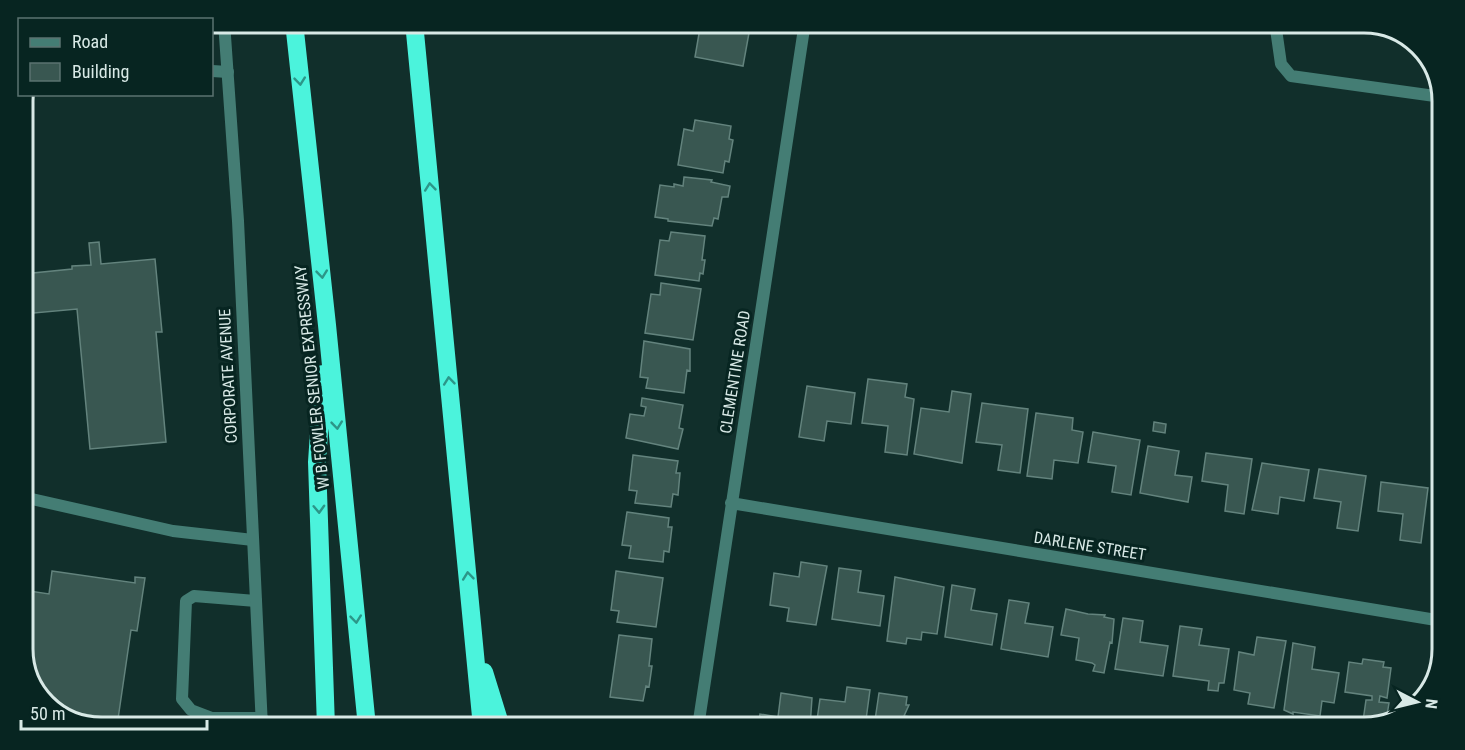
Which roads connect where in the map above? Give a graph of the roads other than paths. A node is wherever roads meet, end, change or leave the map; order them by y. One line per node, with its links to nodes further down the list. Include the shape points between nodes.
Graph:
1 (225, 33): 7 (street, CORPORATE AVENUE)
2 (295, 33): 9 (highway, W B FOWLER SENIOR EXPRESSWAY, one-way to 9)
3 (415, 33): 15 (highway, one-way to 3)
4 (803, 33): 11 (street, CLEMENTINE ROAD)
5 (1277, 33): 8 (street, via 1281,64 1291,76)
6 (213, 71): 7 (street)
7 (228, 72): 12 (street, CORPORATE AVENUE)
8 (1432, 96)
9 (327, 325): 18 (highway, one-way to 18, via 317,462); 19 (highway, W B FOWLER SENIOR EXPRESSWAY, one-way to 19)
10 (33, 499): 12 (street, via 173,531)
11 (731, 503): 14 (street, DARLENE STREET); 22 (street, CLEMENTINE ROAD)
12 (253, 540): 13 (street, CORPORATE AVENUE)
13 (256, 601): 16 (street, via 194,596 186,601 182,699 191,710); 17 (street, CORPORATE AVENUE)
14 (1432, 619)
15 (473, 634): 20 (highway); 21 (highway)
16 (209, 717)
17 (262, 717)
18 (326, 717)
19 (366, 717)
20 (481, 717)
21 (498, 717)
22 (700, 717)

